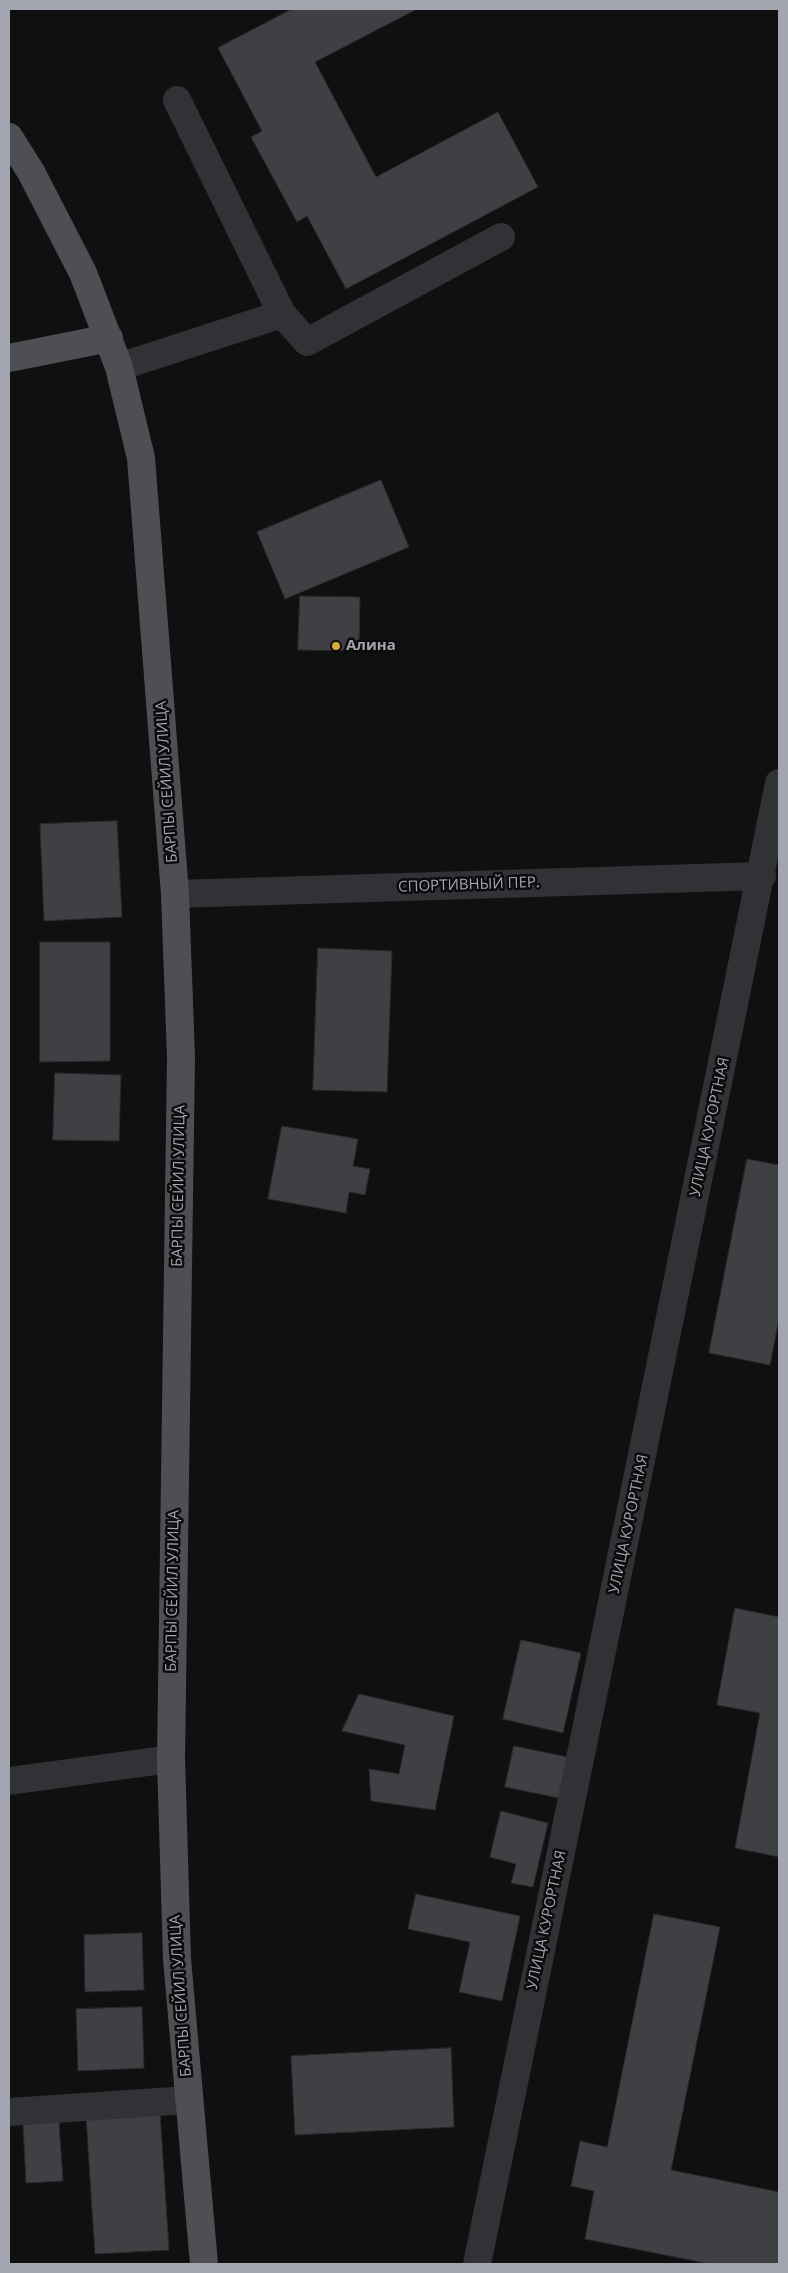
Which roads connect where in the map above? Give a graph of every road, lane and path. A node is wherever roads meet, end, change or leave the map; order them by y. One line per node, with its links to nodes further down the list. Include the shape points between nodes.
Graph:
1 (177, 100): 4 (street)
2 (9, 137): 5 (main road, БАРПЫ СЕЙИЛ УЛИЦА, via 83,272)
3 (501, 237): 4 (street, via 307,342)
4 (282, 314): 7 (street)
5 (109, 338): 6 (main road); 7 (main road, БАРПЫ СЕЙИЛ УЛИЦА)
6 (9, 358)
7 (119, 367): 10 (main road, БАРПЫ СЕЙИЛ УЛИЦА, via 142,458)
8 (779, 783): 9 (street, УЛИЦА КУРОРТНАЯ)
9 (762, 876): 10 (street, СПОРТИВНЫЙ ПЕР.); 16 (street, УЛИЦА КУРОРТНАЯ)
10 (175, 894): 11 (main road, БАРПЫ СЕЙИЛ УЛИЦА, via 181,1058)
11 (171, 1759): 12 (street); 13 (main road, БАРПЫ СЕЙИЛ УЛИЦА, via 178,1959)
12 (9, 1781)
13 (188, 2100): 14 (street); 15 (main road, БАРПЫ СЕЙИЛ УЛИЦА)
14 (9, 2112)
15 (204, 2264)
16 (477, 2264)

